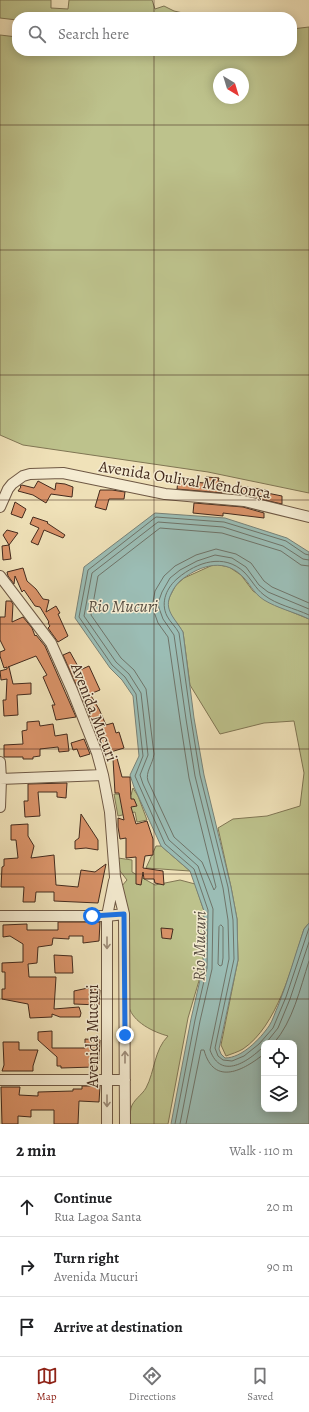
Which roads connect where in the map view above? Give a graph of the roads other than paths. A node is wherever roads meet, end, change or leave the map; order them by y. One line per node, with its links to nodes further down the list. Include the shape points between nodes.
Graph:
1 (0, 506): 2 (street, Avenida Oulival Mendonça, via 8,489 23,476 63,473 165,494 244,501)
2 (309, 517)
3 (0, 576): 5 (street, Avenida Mucuri, via 51,642 97,753)
4 (0, 762): 6 (street)
5 (103, 775): 6 (street); 8 (street, Avenida Mucuri, via 110,812)
6 (1, 779): 7 (street)
7 (0, 807)
8 (115, 877): 9 (street, Avenida Mucuri); 11 (street, Avenida Mucuri)
9 (124, 914): 11 (street); 13 (street, Avenida Mucuri, one-way to 9)
10 (0, 916): 11 (street)
11 (108, 916): 14 (street, Avenida Mucuri, one-way to 14)
12 (0, 1080): 14 (street)
13 (125, 1080): 14 (street); 16 (street, Avenida Mucuri)
14 (107, 1081): 15 (street, Avenida Mucuri, one-way to 15)
15 (107, 1124)
16 (125, 1124)

